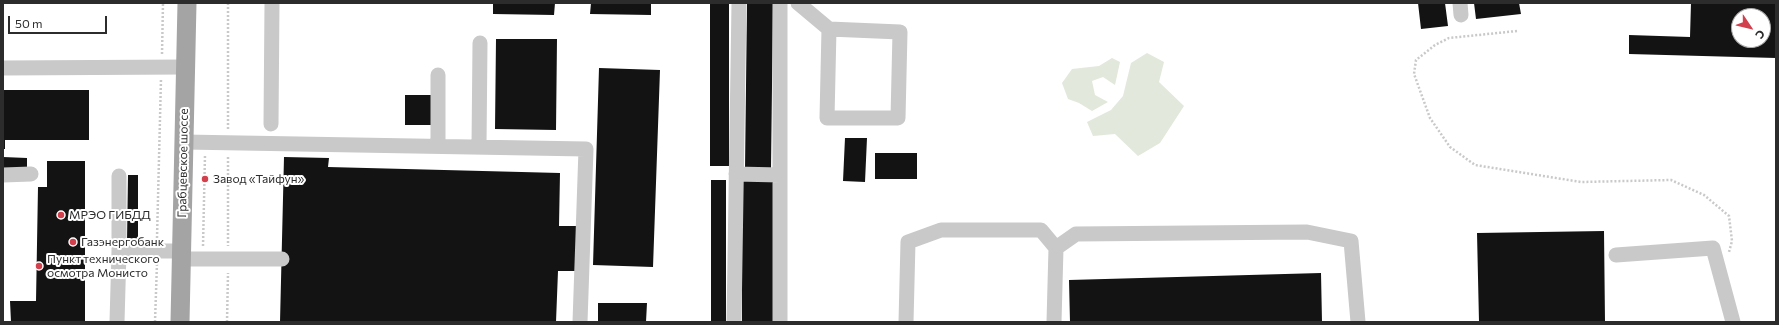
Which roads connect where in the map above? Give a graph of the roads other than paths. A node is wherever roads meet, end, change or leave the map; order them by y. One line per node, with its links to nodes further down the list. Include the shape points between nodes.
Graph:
1 (186, 3): 8 (main road, Грабцевское шоссе)
2 (272, 3): 11 (lane)
3 (739, 3): 16 (lane)
4 (780, 3): 18 (lane)
5 (798, 3): 6 (lane)
6 (829, 29): 6 (lane, via 827,118 898,118 900,32)
7 (480, 43): 14 (lane)
8 (185, 66): 9 (lane); 12 (main road, Грабцевское шоссе)
9 (3, 68)
10 (438, 75): 13 (lane)
11 (271, 124)
12 (184, 142): 13 (lane); 22 (main road, Грабцевское шоссе)
13 (438, 146): 14 (lane)
14 (479, 146): 27 (lane, via 586,149)
15 (31, 174): 17 (lane)
16 (736, 174): 18 (lane); 28 (lane)
17 (3, 175)
18 (780, 175): 29 (lane)
19 (119, 176): 21 (lane)
20 (1056, 248): 30 (lane, via 1041,230 941,230 908,242); 31 (lane); 32 (lane, via 1076,234 1307,232 1351,242)
21 (119, 251): 22 (lane, via 157,251); 25 (lane)
22 (181, 255): 24 (lane, via 202,259); 26 (main road, Грабцевское шоссе)
23 (1616, 256): 33 (lane, via 1713,248)
24 (282, 259)
25 (117, 322)
26 (180, 322)
27 (580, 322)
28 (734, 322)
29 (780, 322)
30 (906, 322)
31 (1054, 322)
32 (1358, 322)
33 (1733, 322)

